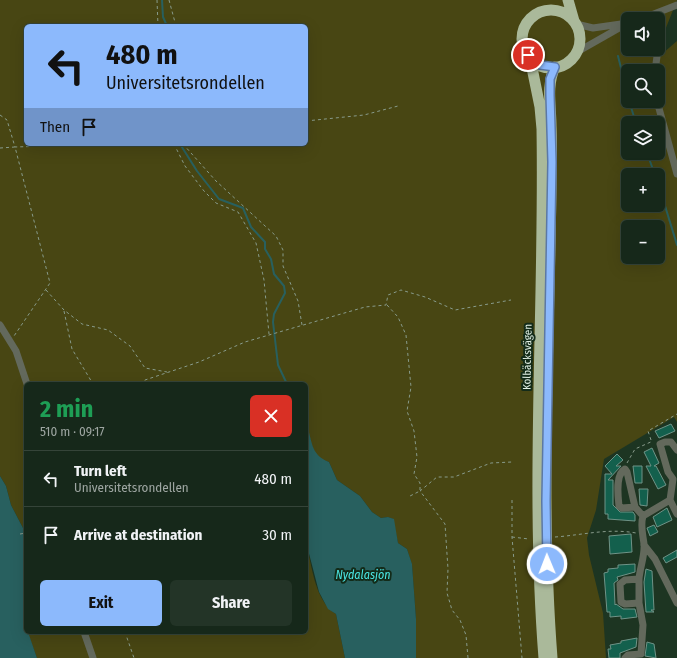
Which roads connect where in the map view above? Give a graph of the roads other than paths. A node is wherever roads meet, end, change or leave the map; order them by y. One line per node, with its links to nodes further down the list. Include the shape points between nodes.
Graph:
1 (552, 0): 4 (highway)
2 (568, 0): 6 (highway)
3 (677, 5): 5 (street)
4 (547, 11): 6 (highway, via 562,12); 10 (highway, via 532,18 524,31 524,48)
5 (662, 12)
6 (575, 23): 7 (street, via 593,28); 9 (highway, via 580,40)
7 (621, 24)
8 (621, 27): 9 (street)
9 (577, 52): 11 (highway, via 568,62)
10 (530, 58): 11 (highway, via 540,65); 29 (highway, Kolbäcksvägen, via 542,129 538,500)
11 (555, 67): 30 (highway, Kolbäcksvägen, via 550,79 552,162 546,501)
12 (659, 108): 13 (street)
13 (677, 174)
14 (0, 325): 15 (street, via 11,341)
15 (26, 382)
16 (677, 450): 17 (street, via 671,442 660,444 668,472)
17 (675, 478): 18 (street)
18 (670, 500): 20 (street); 21 (street)
19 (635, 507): 19 (street, via 628,476 624,469 619,476 619,506); 21 (street)
20 (677, 514)
21 (643, 516): 22 (street)
22 (643, 541): 23 (street); 25 (street)
23 (639, 579): 24 (street); 24 (street, via 623,581 620,586 622,603)
24 (639, 603): 27 (street, via 643,625)
25 (677, 603)
26 (85, 634): 28 (street)
27 (641, 656): 31 (street, via 628,655)
28 (93, 658)
29 (544, 658)
30 (552, 658)
31 (625, 658)

